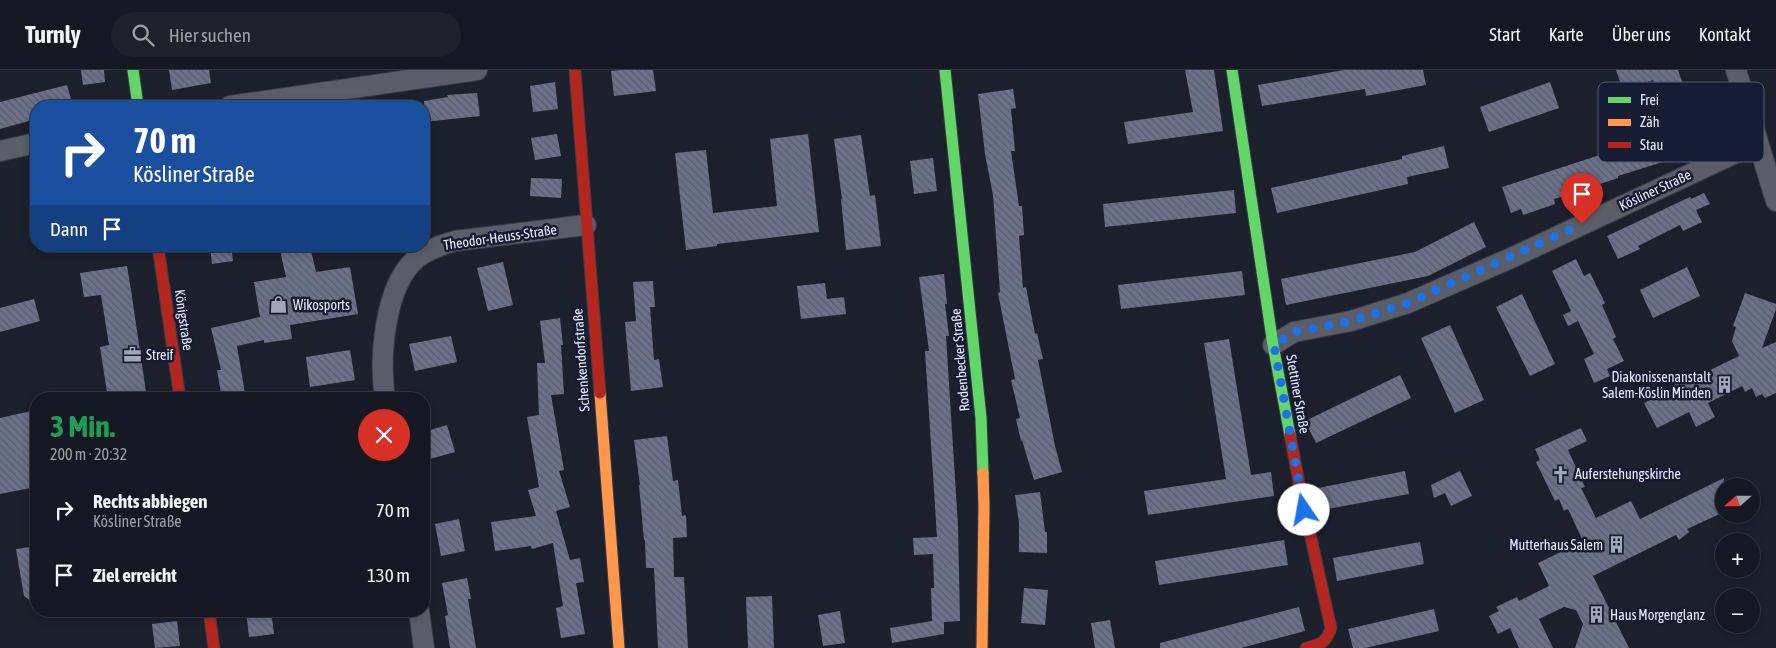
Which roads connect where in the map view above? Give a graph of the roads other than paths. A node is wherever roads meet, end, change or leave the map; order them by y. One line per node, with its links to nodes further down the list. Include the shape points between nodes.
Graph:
1 (133, 70): 6 (street)
2 (477, 70): 7 (street)
3 (575, 70): 13 (street, Schenkendorfstraße)
4 (945, 70): 25 (street, Rodenbecker Straße, via 981,418 984,506)
5 (1232, 70): 17 (street, Stettiner Straße)
6 (137, 100)
7 (271, 100)
8 (30, 144): 9 (street)
9 (0, 151)
10 (1715, 162): 17 (street, Kösliner Straße, via 1408,303 1351,321 1294,332)
11 (1764, 162): 12 (street)
12 (1775, 194)
13 (586, 225): 14 (street, Theodor-Heuss-Straße, via 455,241); 24 (street, Schenkendorfstraße)
14 (430, 250)
15 (159, 252): 18 (street, Königstraße)
16 (427, 252): 19 (street, Theodor-Heuss-Straße, via 416,259 398,282 389,310 382,353)
17 (1274, 345): 26 (street, Stettiner Straße, via 1300,493 1331,628 1327,640)
18 (179, 392)
19 (384, 392)
20 (211, 617): 22 (street)
21 (420, 617): 23 (street)
22 (214, 648)
23 (424, 648)
24 (619, 648)
25 (982, 648)
26 (1306, 648)

